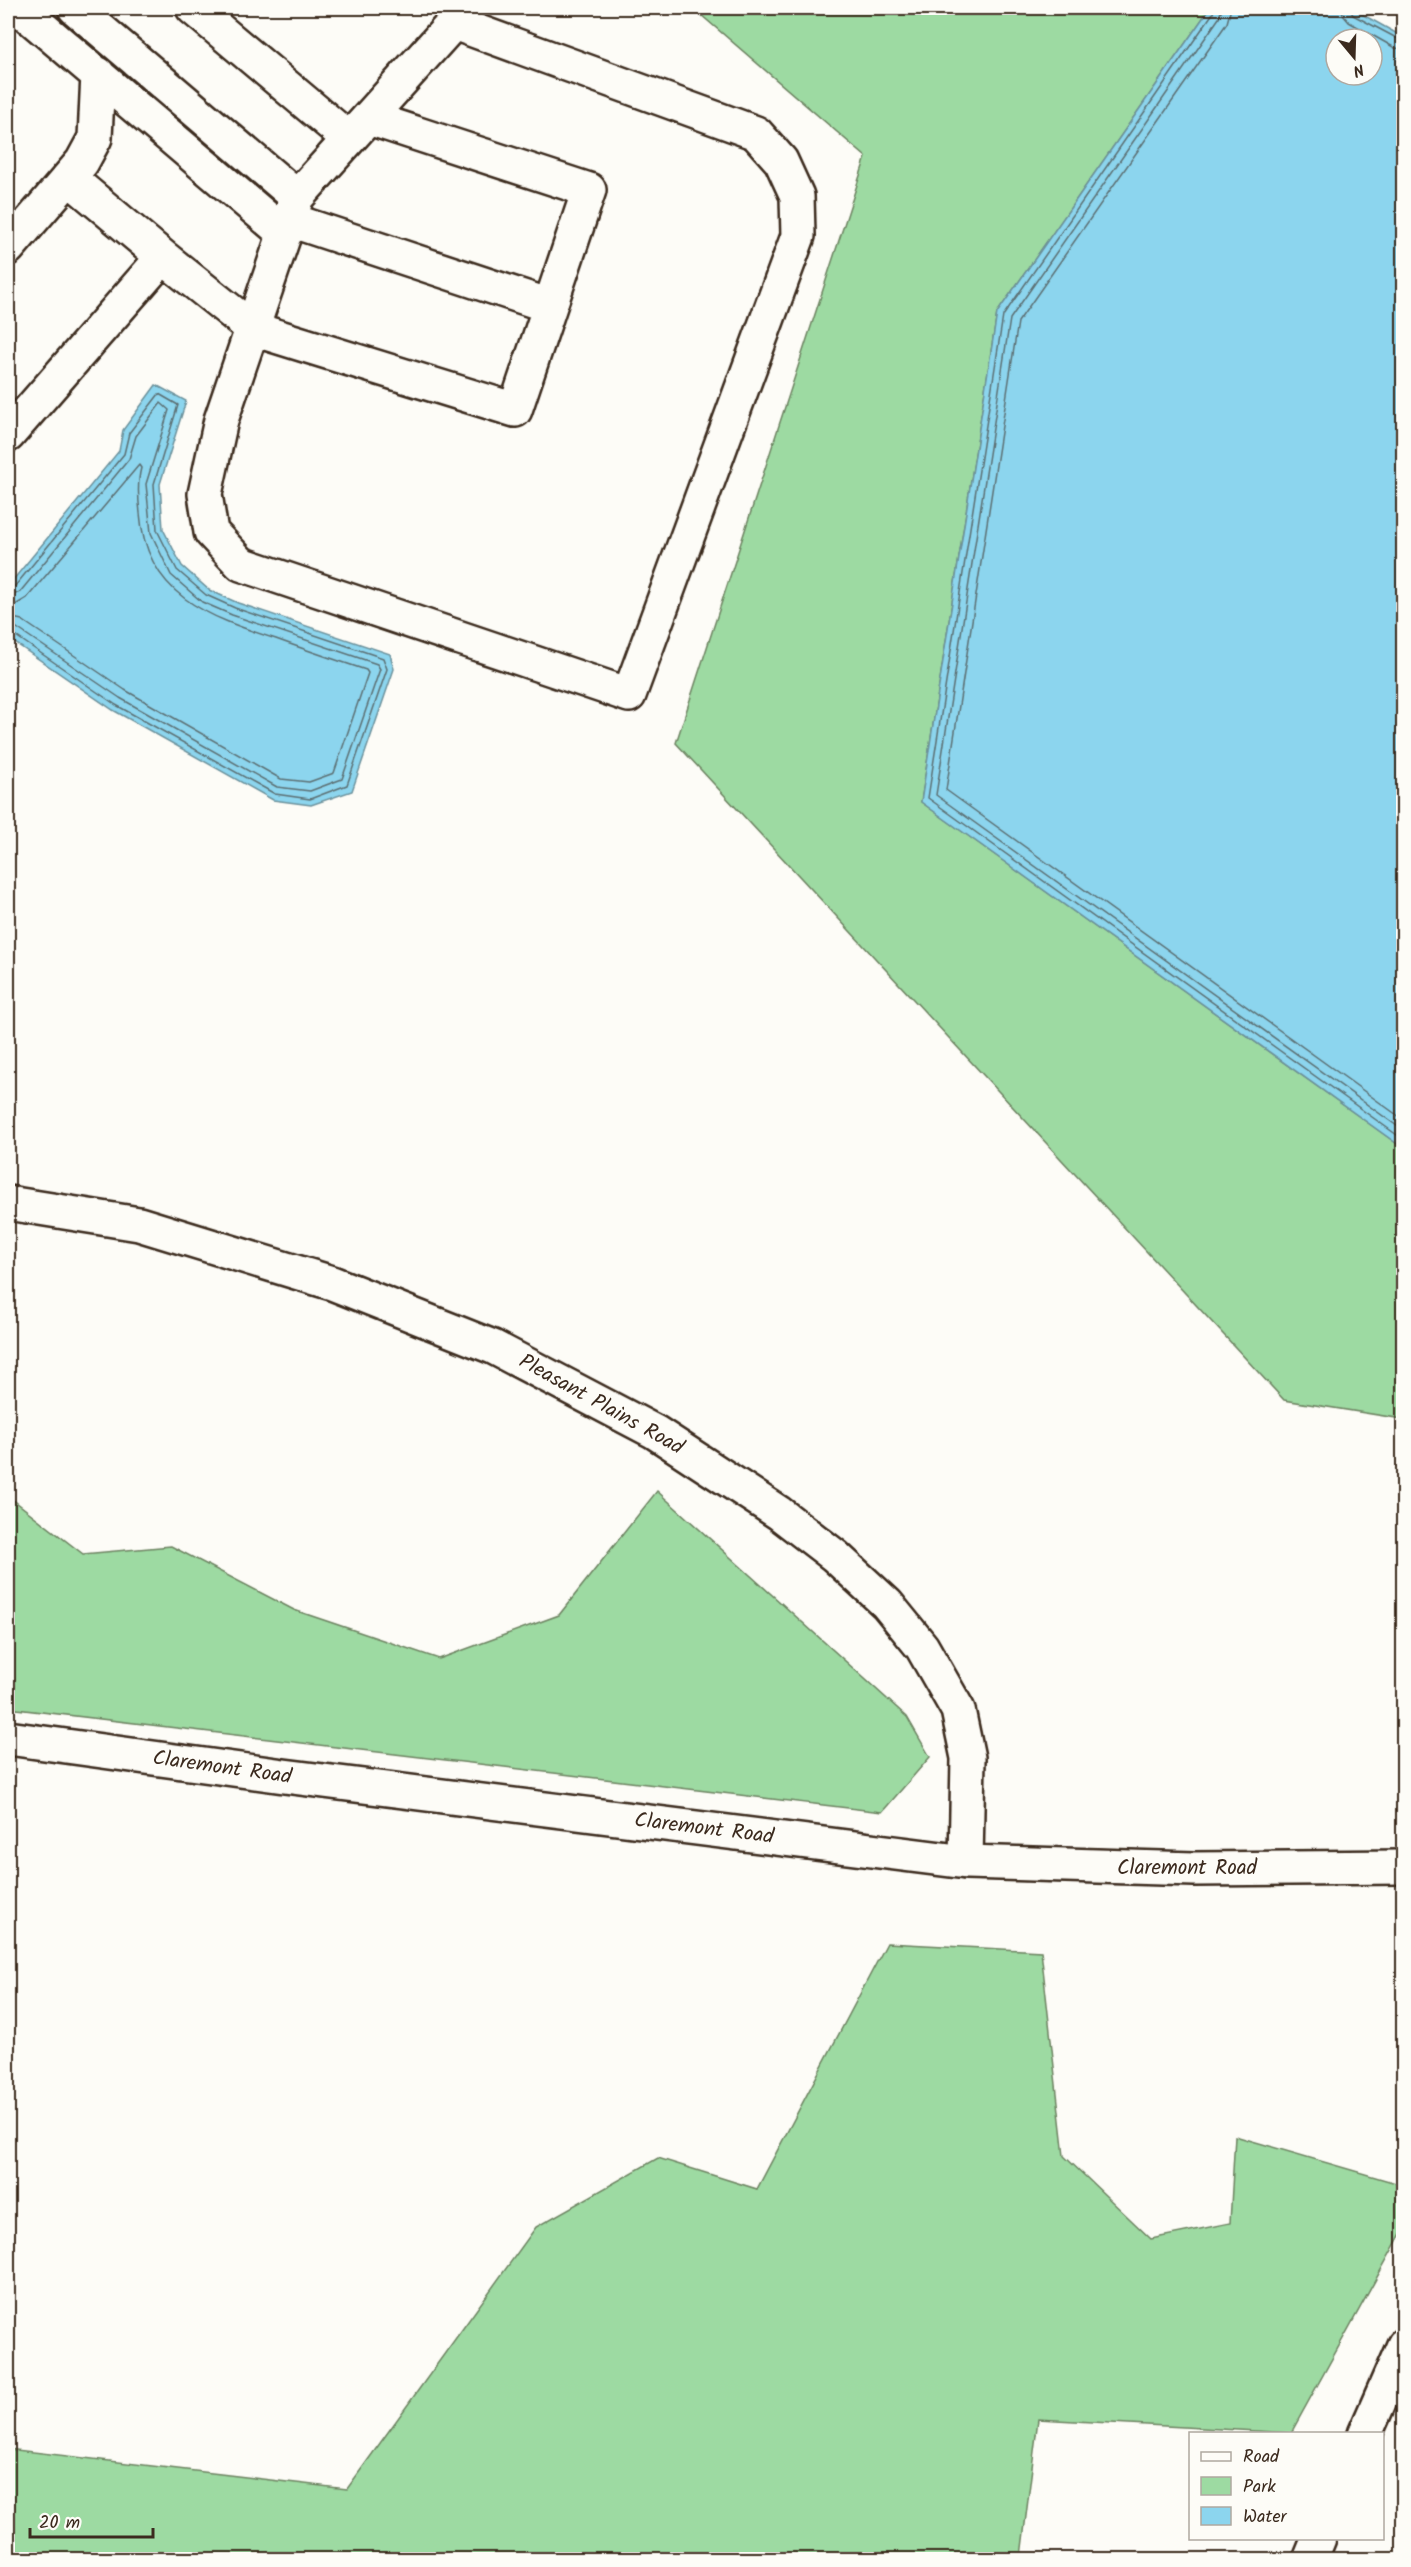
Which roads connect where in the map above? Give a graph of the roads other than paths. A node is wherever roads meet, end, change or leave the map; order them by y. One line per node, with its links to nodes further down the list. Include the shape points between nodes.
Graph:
1 (19, 8): 5 (street)
2 (75, 8): 8 (street)
3 (193, 8): 6 (street)
4 (460, 15): 6 (street); 12 (street, via 756,133 781,160 797,196 798,236 629,695 241,564 211,532 205,494 221,420)
5 (98, 74): 7 (street, via 95,138); 8 (street)
6 (359, 128): 8 (street); 11 (street, via 589,190)
7 (69, 178): 9 (street); 10 (street)
8 (291, 217): 11 (street); 12 (street)
9 (8, 248)
10 (163, 257): 12 (street); 13 (street)
11 (550, 306): 12 (street, via 515,410)
12 (253, 329)
13 (8, 435)
14 (8, 1203): 16 (street, Pleasant Plains Road, via 139,1224 332,1282 482,1343 655,1432 779,1514 835,1556 887,1604 922,1647 958,1710 968,1758)
15 (8, 1738): 16 (street, Claremont Road)
16 (966, 1862): 17 (street, Claremont Road, via 1194,1869)
17 (1404, 1867)
18 (1404, 2345): 19 (street)
19 (1365, 2432)
20 (1318, 2540): 21 (street)
21 (1310, 2559)

